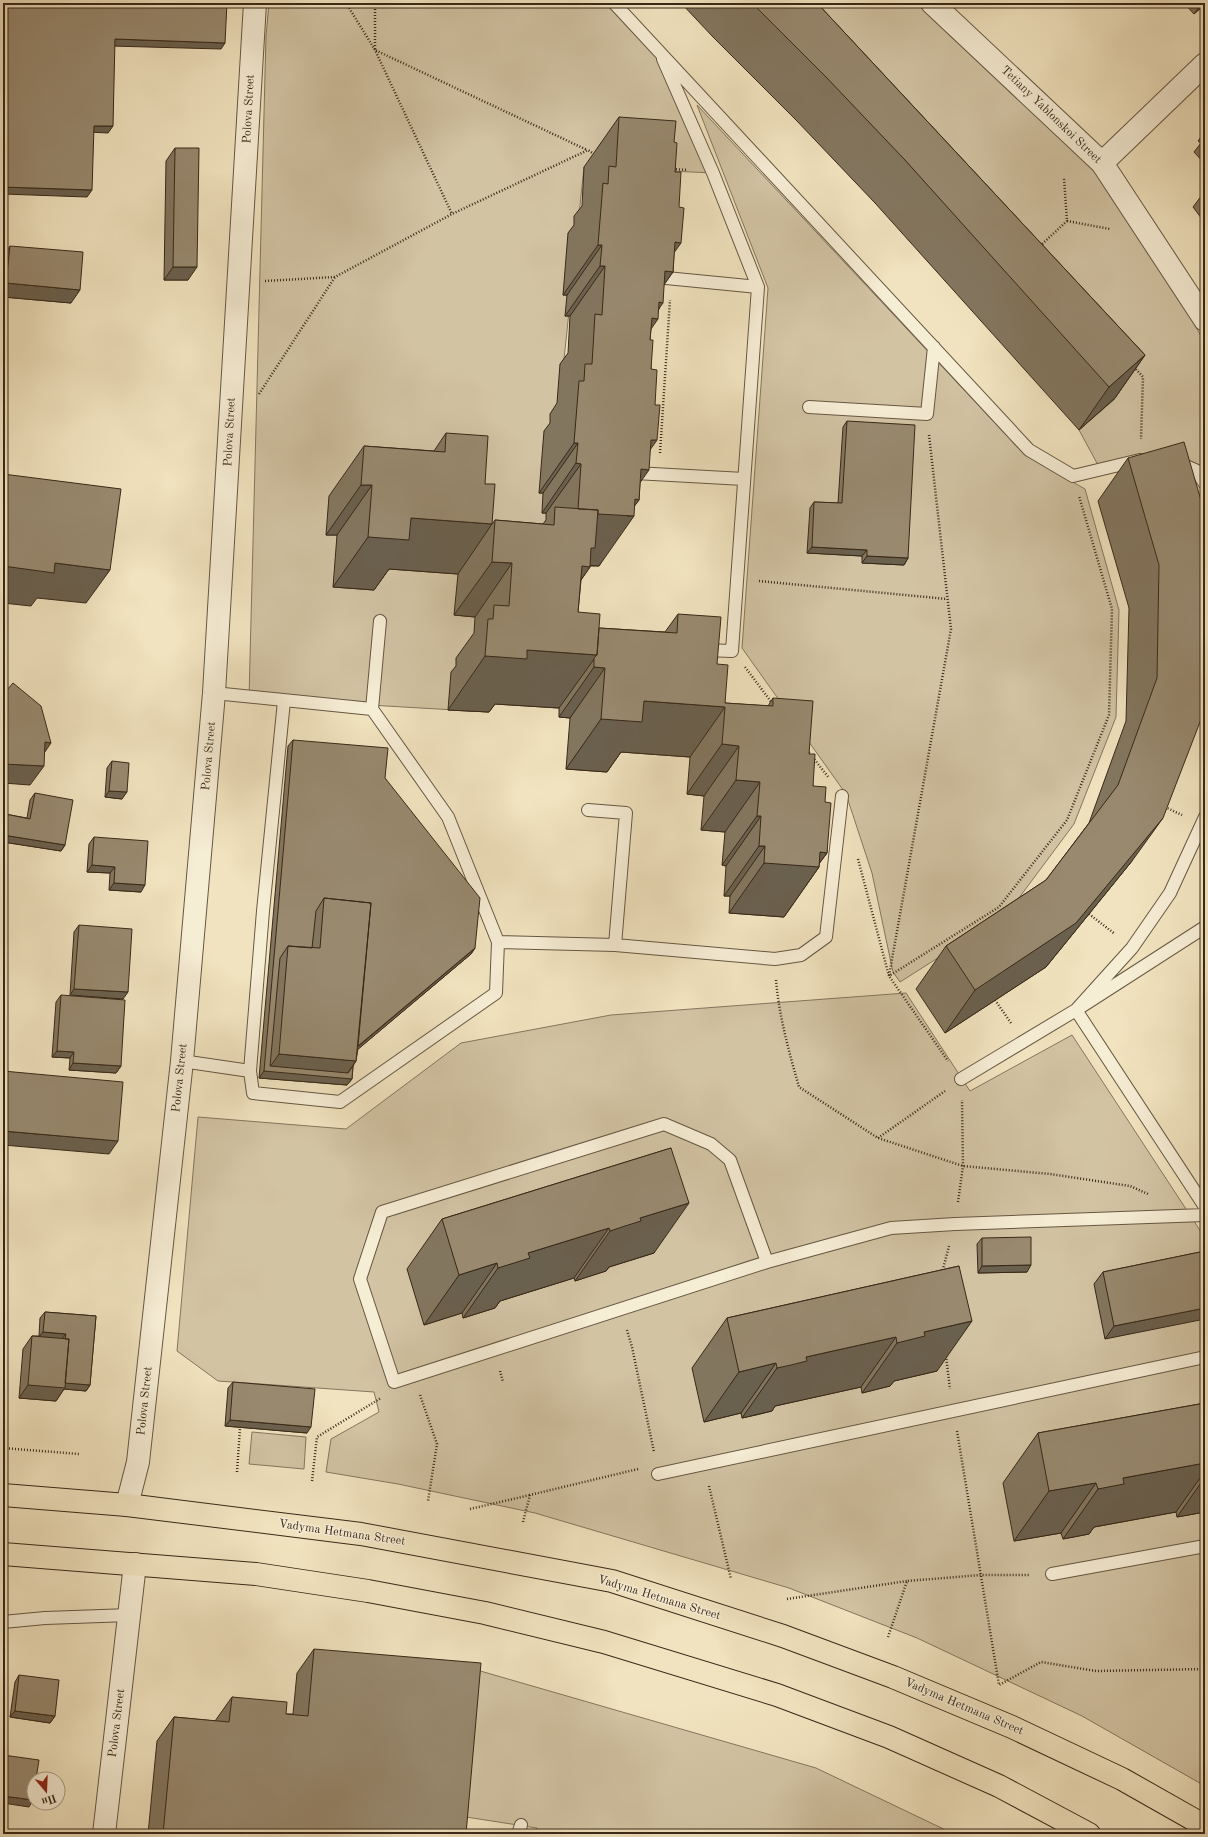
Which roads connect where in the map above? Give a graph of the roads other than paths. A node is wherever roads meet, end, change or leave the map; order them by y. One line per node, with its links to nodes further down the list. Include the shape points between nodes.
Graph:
1 (255, 3): 17 (street, Polova Street)
2 (614, 3): 4 (lane)
3 (932, 3): 6 (street, Tetiany Yablonskoi Street)
4 (660, 51): 8 (lane, via 713,173); 10 (lane)
5 (1205, 64): 6 (street)
6 (1102, 163): 9 (street, Tetiany Yablonskoi Street)
7 (656, 277): 8 (lane)
8 (758, 287): 13 (lane)
9 (1205, 320)
10 (934, 347): 11 (lane, via 927,414); 14 (lane, via 1029,450 1073,476 1140,459 1170,458 1197,471)
11 (809, 406)
12 (635, 473): 13 (lane)
13 (744, 479): 16 (lane, via 732,651)
14 (1205, 484)
15 (380, 621): 19 (lane)
16 (694, 650)
17 (214, 693): 18 (lane); 27 (street, Polova Street)
18 (284, 701): 19 (lane); 28 (lane)
19 (372, 709): 24 (lane, via 448,817)
20 (842, 796): 25 (lane, via 826,937 801,955 775,959)
21 (588, 810): 25 (lane, via 626,813)
22 (1204, 821): 26 (lane, via 1170,892 1132,948)
23 (1205, 927): 26 (lane)
24 (498, 942): 25 (lane); 28 (lane, via 496,993 340,1102 253,1093)
25 (615, 944)
26 (1076, 1010): 29 (lane); 30 (lane)
27 (182, 1061): 28 (lane); 36 (street, Polova Street, via 138,1462)
28 (250, 1071)
29 (961, 1079)
30 (1205, 1207)
31 (1205, 1215): 32 (lane, via 891,1228)
32 (767, 1262): 32 (lane, via 730,1160 711,1144 664,1124 382,1212 360,1279 394,1382)
33 (1205, 1357): 34 (lane, via 703,1464)
34 (657, 1469)
35 (3, 1495): 36 (main road, Vadyma Hetmana Street)
36 (127, 1505): 43 (main road, Vadyma Hetmana Street, via 361,1534 612,1581 782,1636 893,1676 1012,1727 1122,1779)
37 (1205, 1546): 40 (lane)
38 (3, 1554): 39 (main road)
39 (135, 1564): 41 (street, Polova Street); 45 (main road, via 256,1574 368,1590 485,1613 604,1642 777,1695 889,1737 999,1786)
40 (1052, 1574)
41 (130, 1615): 42 (lane); 44 (street, Polova Street)
42 (3, 1622)
43 (1205, 1826)
44 (104, 1834)
45 (1089, 1834)

